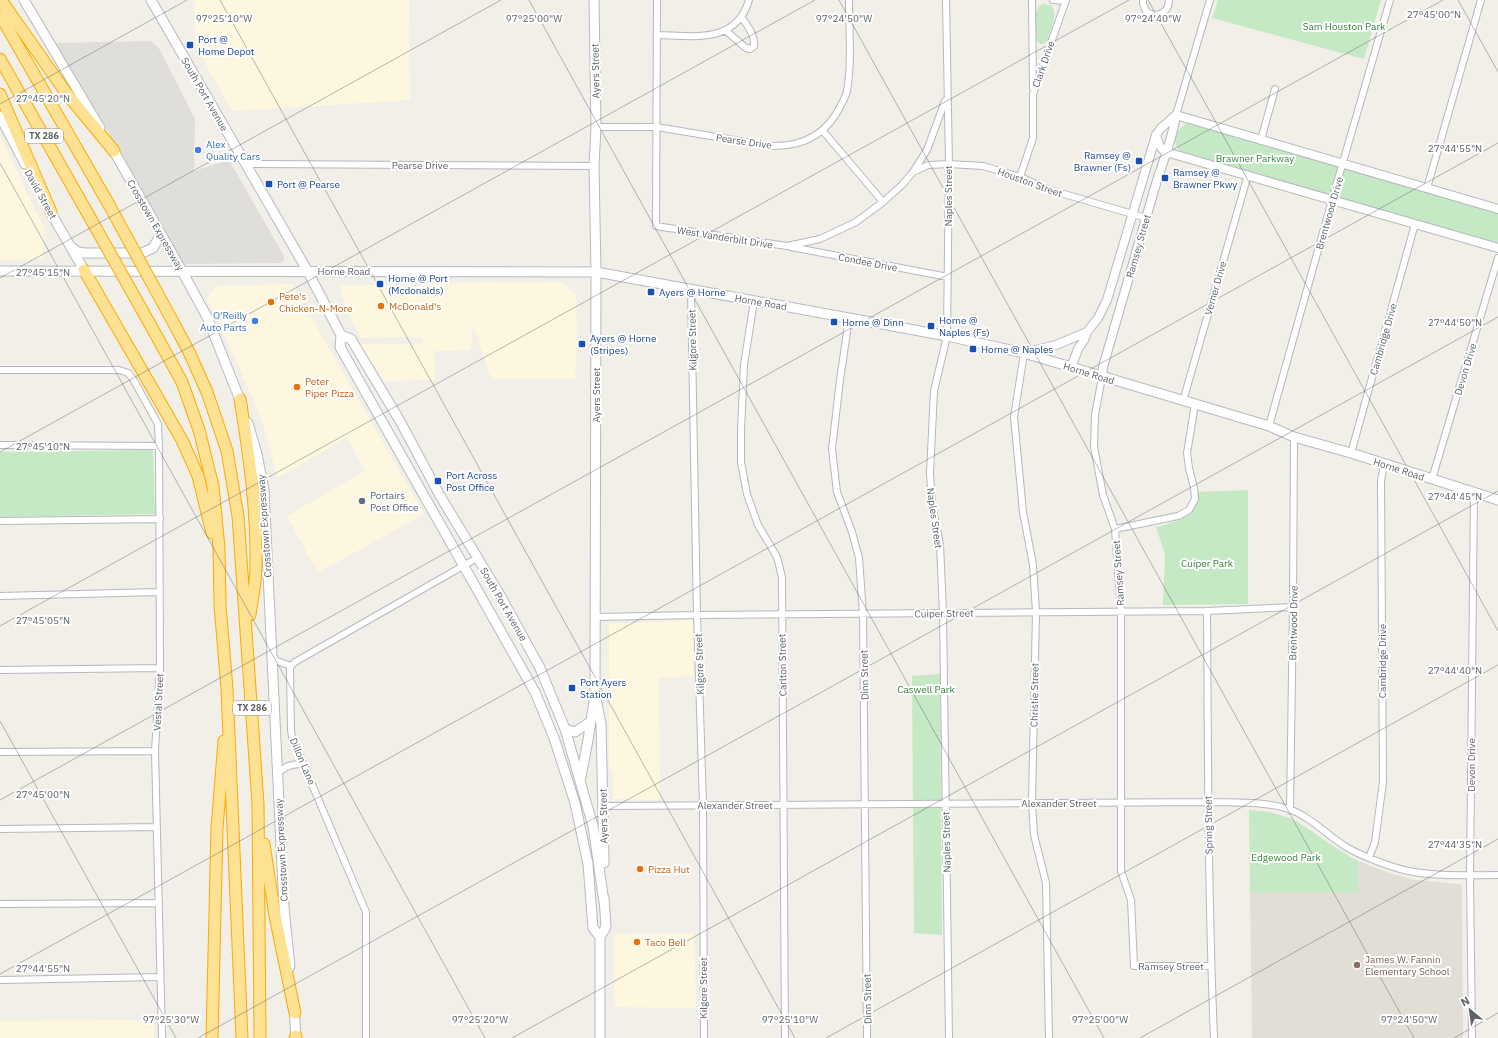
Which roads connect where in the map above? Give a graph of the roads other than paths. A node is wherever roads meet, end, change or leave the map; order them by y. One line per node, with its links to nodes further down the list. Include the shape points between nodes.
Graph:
1 (1, 0): 33 (highway, via 67,94)
2 (24, 0): 33 (main road, Crosstown Expressway)
3 (151, 0): 35 (main road, South Port Avenue)
4 (594, 0): 28 (main road, Ayers Street)
5 (658, 0): 20 (street, West Vanderbilt Drive)
6 (749, 0): 18 (street)
7 (849, 0): 30 (street, Pearse Drive, via 847,93 836,116)
8 (946, 0): 25 (street, Naples Street)
9 (1032, 0): 24 (street)
10 (1054, 0): 11 (street)
11 (1066, 0): 24 (street, Clark Drive)
12 (1143, 0): 13 (street, via 1146,11 1156,15 1166,11)
13 (1169, 0)
14 (1210, 0): 26 (street, Ramsey Street)
15 (1390, 0): 37 (street, Brentwood Drive)
16 (1481, 0): 42 (street)
17 (0, 15): 100 (highway, Crosstown Expressway / TX 286, bridge, via 108,203 189,352 207,392 227,451 238,516)
18 (742, 18): 19 (street); 19 (street, via 753,34 754,46 746,48)
19 (726, 31): 20 (street, via 702,36)
20 (658, 35): 29 (street, West Vanderbilt Drive)
21 (0, 59): 88 (highway, TX 286, bridge, via 182,382 200,430 213,486)
22 (1275, 89): 32 (street)
23 (0, 94): 46 (highway)
24 (1033, 94): 41 (street, Clark Drive, via 1033,138)
25 (947, 96): 36 (street, Naples Street); 39 (street, West Vanderbilt Drive, via 927,150)
26 (1176, 115): 31 (street, Ramsey Street); 32 (street); 34 (street, Ramsey Street)
27 (0, 116): 46 (main road, David Street)
28 (596, 127): 29 (street, Pearse Drive); 38 (main road, Ayers Street)
29 (657, 127): 30 (street, Pearse Drive, via 781,146 804,142); 51 (street, West Vanderbilt Drive, via 656,226)
30 (824, 131): 44 (street)
31 (1156, 135): 34 (street, via 1158,144); 47 (street, Ramsey Street)
32 (1261, 140): 37 (street)
33 (114, 151): 50 (main road, Crosstown Expressway)
34 (1166, 152): 40 (street); 48 (street, Ramsey Street)
35 (246, 164): 38 (street, Pearse Drive); 56 (main road, South Port Avenue)
36 (949, 164): 39 (street, Houston Street, via 928,165); 41 (street, Houston Street, via 983,166); 60 (street, Naples Street)
37 (1343, 164): 42 (street); 43 (street, Brentwood Drive)
38 (594, 166): 59 (main road, Ayers Street)
39 (913, 172): 44 (street, West Vanderbilt Drive)
40 (1248, 175): 43 (street); 72 (street, Verner Drive)
41 (1020, 177): 47 (street, Houston Street, via 1047,189)
42 (1427, 188): 45 (street)
43 (1332, 200): 49 (street); 74 (street, Brentwood Drive)
44 (883, 202): 51 (street, West Vanderbilt Drive, via 856,222 820,239)
45 (1498, 209)
46 (51, 212): 52 (main road, David Street)
47 (1132, 215): 48 (street, Houston Street); 64 (street, Ramsey Street, via 1107,300)
48 (1146, 218): 70 (street, Ramsey Street)
49 (1415, 224): 53 (street); 78 (street, Cambridge Drive)
50 (161, 234): 52 (main road, via 153,248 142,253 85,253); 58 (main road, Crosstown Expressway)
51 (787, 246): 60 (street, Condee Drive)
52 (71, 247): 55 (main road, David Street)
53 (1498, 248)
54 (1498, 258): 80 (street, Devon Drive)
55 (84, 270): 57 (main road, Horne Road); 58 (main road, Horne Road); 88 (highway, via 182,440 198,476)
56 (307, 270): 58 (main road, Horne Road); 59 (main road, Horne Road); 65 (main road, South Port Avenue)
57 (0, 271)
58 (182, 271): 71 (main road, Crosstown Expressway, via 207,317)
59 (596, 272): 61 (main road, Horne Road); 99 (main road, Ayers Street)
60 (948, 277): 66 (street, Naples Street)
61 (691, 290): 62 (main road, Horne Road); 96 (street, Kilgore Street)
62 (754, 301): 63 (main road, Horne Road); 97 (street, Carlton Street, via 744,366 741,462 747,494 758,525 776,557 782,577)
63 (849, 318): 66 (main road, Horne Road); 98 (street, Dinn Street, via 832,449 837,492 859,558)
64 (1087, 332): 67 (street, via 1056,345); 68 (street, Ramsey Street)
65 (341, 335): 86 (main road, South Port Avenue, via 351,339); 87 (main road, South Port Avenue, via 340,347)
66 (947, 336): 67 (main road, Horne Road); 95 (street, Naples Street, via 934,391 930,473 932,504 940,544)
67 (1024, 353): 68 (main road, Horne Road); 94 (street, Christie Street, via 1014,417 1023,512 1033,565)
68 (1071, 368): 70 (main road, Horne Road)
69 (0, 370): 77 (street, Vestal Street, via 119,370 128,373 158,424)
70 (1102, 377): 72 (main road, Horne Road); 85 (street, Ramsey Street, via 1095,415 1094,447 1103,494)
71 (240, 399): 100 (highway, via 254,496 256,567); 101 (main road, Crosstown Expressway, via 257,454 264,490)
72 (1183, 401): 73 (main road, Horne Road)
73 (1195, 404): 74 (main road, Horne Road); 85 (street, via 1187,453 1195,499 1189,510 1178,516)
74 (1269, 426): 75 (main road, Horne Road)
75 (1294, 437): 78 (main road, Horne Road); 91 (street, Brentwood Drive)
76 (0, 445): 77 (street)
77 (159, 446): 83 (street, Vestal Street)
78 (1350, 453): 79 (main road, Horne Road)
79 (1384, 464): 80 (main road, Horne Road); 127 (street, Cambridge Drive, via 1381,481 1383,782 1375,842)
80 (1432, 480): 81 (main road, Horne Road)
81 (1474, 493): 82 (main road, Horne Road); 128 (street, Devon Drive)
82 (1498, 500)
83 (160, 520): 84 (street); 89 (street, Vestal Street)
84 (0, 521)
85 (1115, 529): 92 (street, Ramsey Street)
86 (477, 558): 87 (street); 108 (main road, South Port Avenue, via 540,668)
87 (464, 565): 102 (street); 114 (main road, South Port Avenue, via 535,692)
88 (220, 567): 105 (highway, TX 286, via 220,605)
89 (160, 592): 90 (street); 103 (street, Vestal Street)
90 (0, 596)
91 (1293, 607): 93 (street, Cuiper Street); 124 (street, Brentwood Drive)
92 (1120, 611): 93 (street, Cuiper Street); 94 (street, Cuiper Street); 117 (street, Ramsey Street)
93 (1206, 611): 115 (street, Spring Street)
94 (1036, 612): 95 (street, Cuiper Street); 116 (street, Christie Street)
95 (943, 613): 98 (street, Cuiper Street); 120 (street, Naples Street)
96 (697, 614): 97 (street, Cuiper Street); 99 (street, Cuiper Street); 121 (street, Kilgore Street)
97 (782, 614): 98 (street, Cuiper Street); 123 (street, Carlton Street)
98 (863, 614): 119 (street, Dinn Street)
99 (596, 617): 106 (main road, Ayers Street)
100 (247, 640): 118 (highway, Crosstown Expressway / TX 286)
101 (271, 655): 102 (street, via 276,661); 112 (main road, Crosstown Expressway)
102 (291, 666): 111 (street, Dillon Lane, via 291,730)
103 (160, 668): 104 (street); 109 (street, Vestal Street)
104 (0, 670)
105 (227, 689): 138 (highway, TX 286); 140 (highway, via 217,828)
106 (595, 695): 107 (main road, Ayers Street); 122 (main road, Ayers Street, via 601,724)
107 (590, 722): 108 (main road, via 575,732); 113 (main road, Ayers Street)
108 (565, 729): 113 (main road, South Port Avenue)
109 (155, 751): 110 (street); 125 (street, Vestal Street)
110 (0, 752)
111 (303, 763): 112 (street, via 288,766); 143 (street, Dillon Lane, via 366,912)
112 (277, 773): 137 (main road, Crosstown Expressway, via 284,908)
113 (580, 782): 130 (main road, South Port Avenue, via 593,826)
114 (571, 785): 133 (main road, Ayers Street, via 586,854 593,928)
115 (1208, 802): 117 (street, Alexander Street); 124 (street, Alexander Street, via 1259,803); 134 (street, Spring Street)
116 (1032, 803): 117 (street, Alexander Street); 120 (street, Alexander Street); 149 (street, Christie Street, via 1034,835 1046,883)
117 (1120, 803): 134 (street, Ramsey Street, via 1121,871 1131,900 1134,966)
118 (258, 804): 137 (highway, via 275,916); 139 (highway, Crosstown Expressway / TX 286)
119 (865, 804): 120 (street, Alexander Street); 123 (street, Alexander Street); 147 (street, Dinn Street)
120 (945, 804): 148 (street, Naples Street)
121 (703, 805): 122 (street, Alexander Street); 123 (street, Alexander Street); 145 (street, Kilgore Street)
122 (604, 806): 130 (main road, Ayers Street)
123 (784, 806): 146 (street, Carlton Street)
124 (1290, 810): 127 (street, Alexander Street, via 1310,820 1348,848)
125 (157, 827): 126 (street); 131 (street, Vestal Street)
126 (0, 829)
127 (1369, 858): 128 (street, Alexander Street, via 1404,870)
128 (1470, 875): 129 (street, Alexander Street); 151 (street, Devon Drive)
129 (1498, 875)
130 (604, 902): 133 (main road, Ayers Street, via 606,927)
131 (159, 903): 132 (street); 135 (street, Vestal Street)
132 (0, 904)
133 (600, 937): 144 (main road, Ayers Street)
134 (1211, 966): 150 (street, Spring Street)
135 (160, 977): 136 (street); 142 (street, Vestal Street)
136 (0, 980)
137 (295, 1013): 141 (main road, Crosstown Expressway)
138 (242, 1033)
139 (260, 1033)
140 (212, 1037)
141 (295, 1037)
142 (162, 1038)
143 (366, 1038)
144 (600, 1038)
145 (704, 1038)
146 (785, 1038)
147 (867, 1038)
148 (949, 1038)
149 (1049, 1038)
150 (1214, 1038)
151 (1472, 1038)

